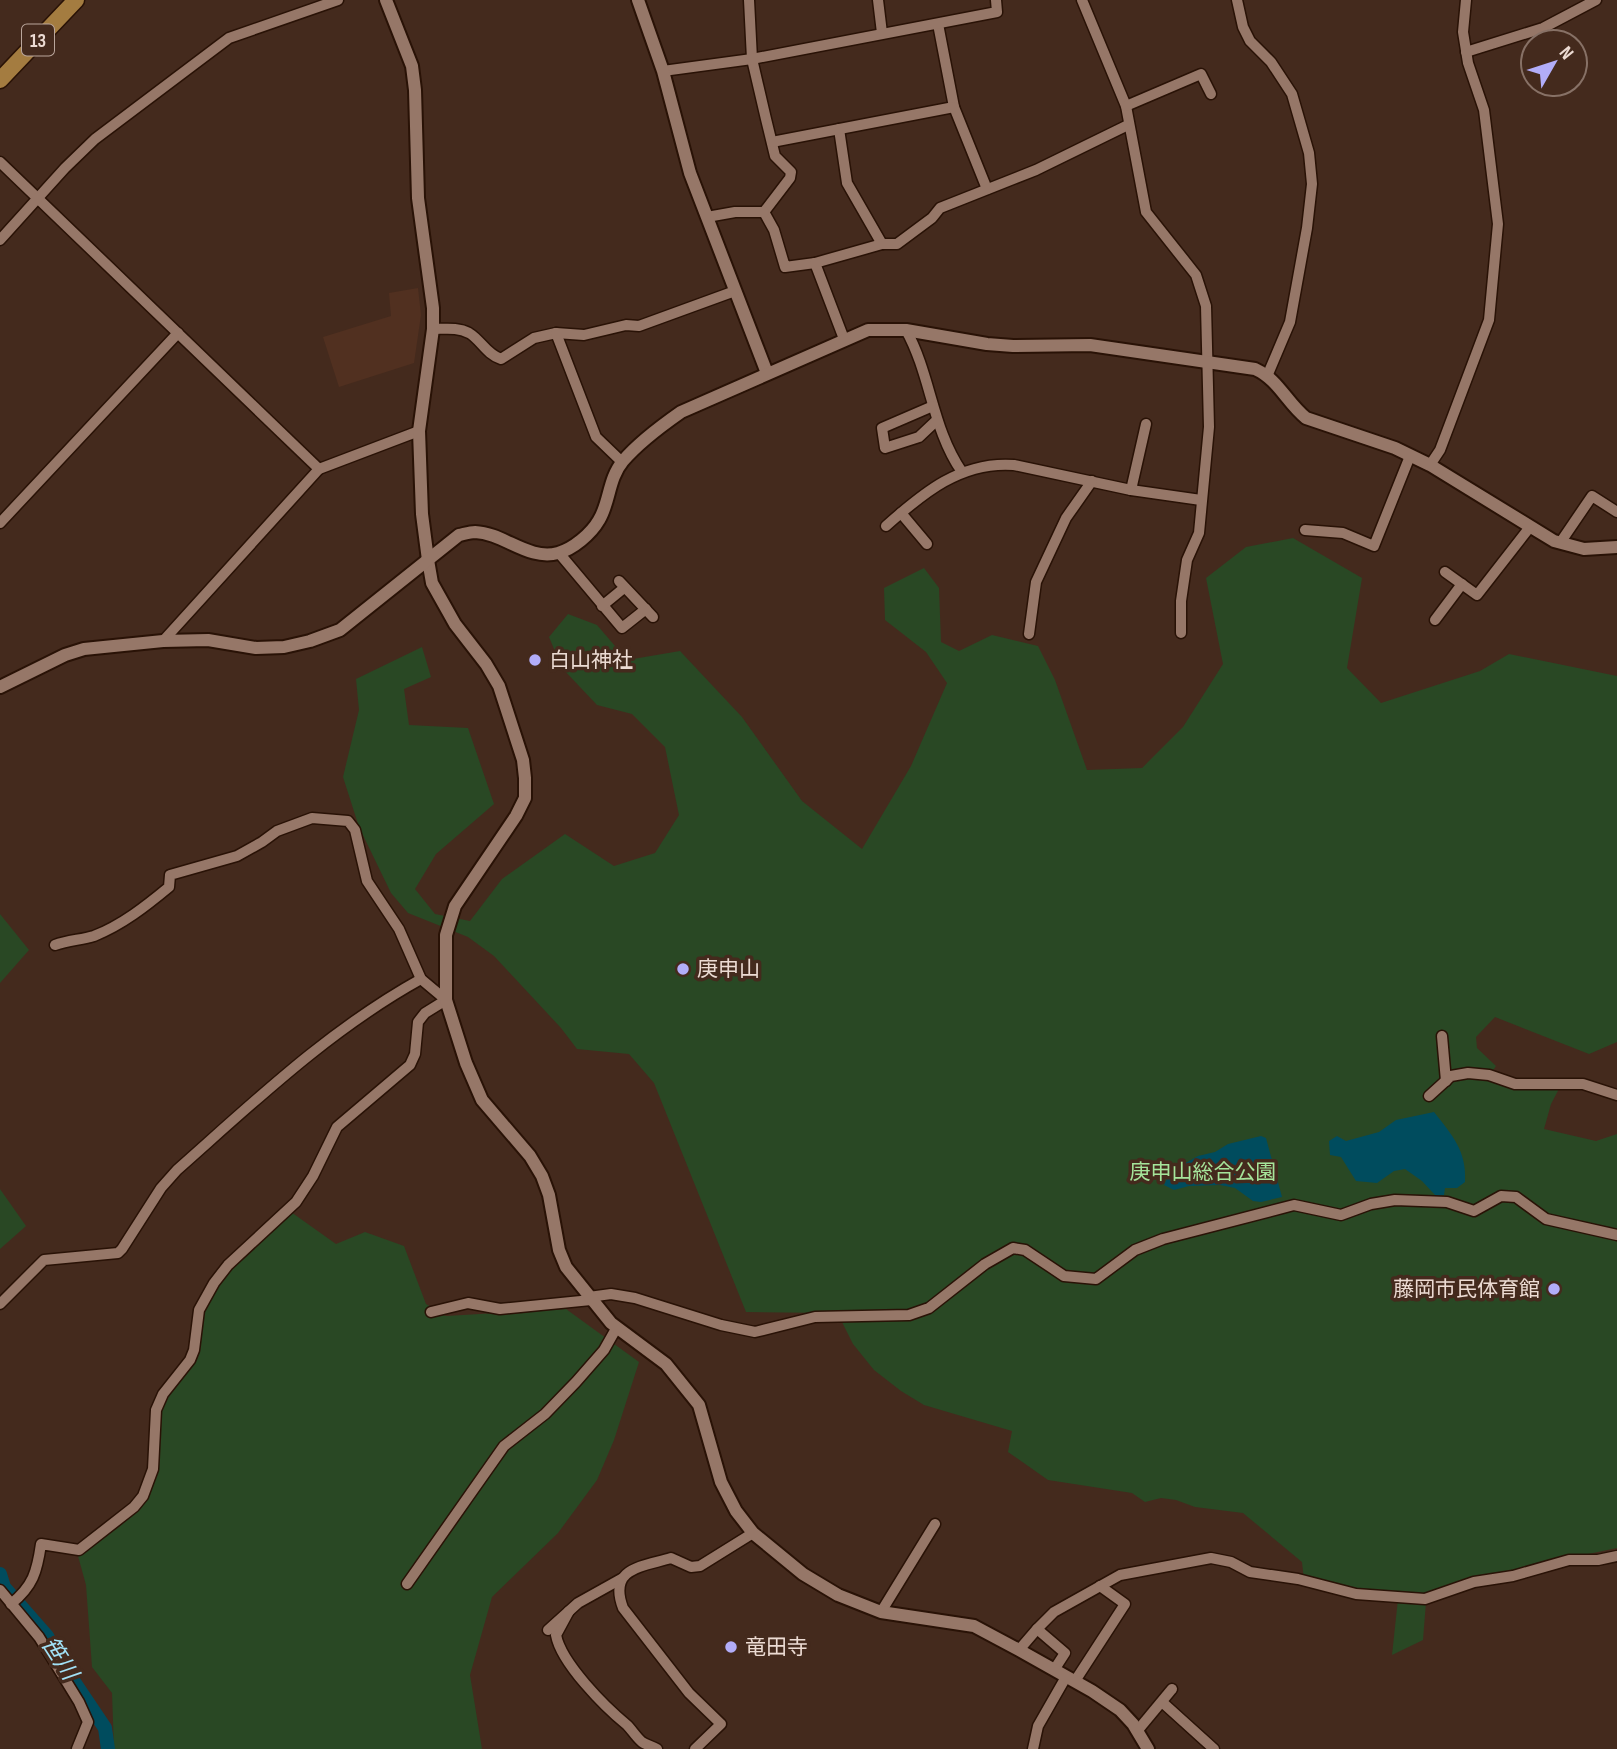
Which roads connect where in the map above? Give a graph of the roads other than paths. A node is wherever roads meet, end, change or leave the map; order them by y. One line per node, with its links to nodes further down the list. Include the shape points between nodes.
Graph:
1 (76, 0): 17 (main road, 13)
2 (338, 0): 26 (street, via 229,38 95,139)
3 (386, 0): 33 (street, via 411,66 415,90 418,198)
4 (638, 0): 16 (street)
5 (749, 0): 15 (street)
6 (878, 0): 13 (street)
7 (996, 0): 12 (street, via 997,12)
8 (1082, 0): 19 (street)
9 (1237, 0): 40 (street, via 1250,41 1292,94 1304,131 1312,184 1290,322)
10 (1466, 0): 14 (street, via 1462,32)
11 (1596, 0): 14 (street, via 1543,28)
12 (938, 24): 13 (street); 20 (street)
13 (882, 33): 15 (street)
14 (1466, 51): 47 (street, via 1485,110 1498,224 1485,335)
15 (752, 59): 16 (street); 23 (street)
16 (663, 71): 28 (street, via 690,173)
17 (0, 80)
18 (1211, 94): 19 (street, via 1201,74)
19 (1126, 106): 21 (street)
20 (954, 107): 22 (street); 25 (street)
21 (1128, 125): 25 (street, via 1036,170); 38 (street, via 1147,215 1198,281 1206,306)
22 (839, 129): 23 (street); 30 (street, via 847,184)
23 (772, 142): 27 (street, via 775,156 791,172)
24 (0, 162): 26 (street)
25 (987, 188): 30 (street, via 940,208 897,244)
26 (37, 200): 29 (street); 35 (street)
27 (764, 212): 28 (street); 31 (street, via 785,267)
28 (707, 217): 32 (street)
29 (0, 240)
30 (882, 244): 31 (street)
31 (815, 263): 37 (street)
32 (735, 291): 36 (street, via 639,326 584,335); 39 (street)
33 (433, 329): 36 (street, via 466,331 500,359 534,338); 44 (street)
34 (906, 330): 37 (street, via 868,330); 38 (street, via 987,344 1090,345); 41 (street)
35 (178, 333): 48 (street); 55 (street)
36 (556, 333): 46 (street, via 596,436)
37 (844, 339): 39 (street)
38 (1206, 361): 40 (street); 52 (street, via 1209,427)
39 (767, 373): 46 (street, via 681,412)
40 (1268, 374): 45 (street, via 1306,418)
41 (933, 406): 42 (street); 42 (street, via 882,428 885,448 919,437)
42 (937, 420): 49 (street)
43 (1146, 424): 51 (street)
44 (419, 431): 48 (street); 63 (street)
45 (1410, 456): 47 (street); 58 (street, via 1374,546 1343,533)
46 (622, 462): 62 (street, via 599,520 574,546)
47 (1430, 466): 57 (street)
48 (319, 470): 70 (street)
49 (962, 472): 50 (street, via 995,463); 54 (street)
50 (1092, 481): 51 (street); 69 (street, via 1066,518 1036,582)
51 (1131, 490): 52 (street)
52 (1201, 500): 68 (street, via 1199,533 1187,560)
53 (1617, 512): 59 (street, via 1592,496)
54 (901, 513): 56 (street); 60 (street)
55 (0, 523)
56 (886, 526)
57 (1530, 527): 59 (street); 65 (street, via 1477,595)
58 (1305, 530)
59 (1560, 543): 61 (street, via 1584,549)
60 (927, 544)
61 (1617, 547)
62 (559, 553): 63 (street, via 545,555 474,532 459,535); 66 (street)
63 (428, 560): 70 (street, via 340,630 310,641 256,648 208,640); 74 (street, via 432,583 499,687 525,778 525,797 516,816 455,906 446,935)
64 (1445, 572): 65 (street)
65 (1462, 584): 67 (street)
66 (603, 606): 66 (street, via 621,585 650,613 622,628)
67 (1435, 620)
68 (1181, 633)
69 (1029, 635)
70 (163, 641): 71 (street, via 84,649)
71 (0, 687)
72 (55, 945): 73 (street, via 118,924 169,887 170,875 237,856 277,831 312,818 348,821 355,830 367,881 399,929)
73 (421, 979): 74 (street); 81 (street, via 328,1038 187,1162 161,1188 118,1253 44,1260)
74 (446, 1000): 80 (street, via 482,1100 542,1176 559,1250); 91 (street, via 418,1022 410,1065 337,1127 296,1202 228,1265 209,1291 199,1310 190,1360 156,1410 153,1469 143,1496 79,1550 41,1544 32,1582)
75 (1442, 1035): 76 (street)
76 (1446, 1081): 77 (street, via 1468,1073 1489,1074 1515,1084 1583,1084); 78 (street)
77 (1617, 1095)
78 (1429, 1097)
79 (1617, 1236): 80 (street, via 1546,1219 1516,1196 1501,1196 1474,1211 1447,1202 1395,1200 1341,1215 1293,1205 1163,1239 1135,1250 1096,1279 1064,1276 1025,1250 1013,1248 929,1308 909,1315 815,1317 755,1332 635,1298 611,1294)
80 (590, 1298): 82 (street, via 500,1309 468,1303); 83 (street)
81 (0, 1304)
82 (431, 1312)
83 (617, 1327): 85 (street, via 666,1364 699,1405 721,1482); 88 (street, via 576,1382 504,1446)
84 (935, 1524): 93 (street)
85 (753, 1533): 87 (street, via 700,1566 691,1567 670,1553 628,1571); 93 (street, via 803,1574 838,1595)
86 (1617, 1556): 89 (street, via 1569,1560 1425,1599 1356,1594 1259,1574 1211,1558 1119,1575)
87 (621, 1579): 92 (street); 104 (street, via 618,1594 623,1608 688,1693 721,1724)
88 (407, 1584)
89 (1100, 1586): 94 (street, via 1054,1612); 98 (street, via 1125,1604)
90 (0, 1590): 91 (street)
91 (14, 1602): 102 (street, via 88,1723)
92 (569, 1611): 95 (street); 103 (street, via 556,1635 558,1644 616,1717 642,1742)
93 (881, 1612): 96 (street, via 974,1626)
94 (1037, 1629): 96 (street); 97 (street, via 1065,1653)
95 (548, 1630)
96 (1019, 1650): 97 (street)
97 (1054, 1670): 98 (street)
98 (1071, 1679): 101 (street, via 1120,1710); 105 (street, via 1038,1726)
99 (1172, 1689): 100 (street)
100 (1162, 1702): 101 (street); 107 (street)
101 (1138, 1730): 106 (street)
102 (77, 1749)
103 (657, 1749)
104 (695, 1749)
105 (1033, 1749)
106 (1148, 1749)
107 (1214, 1749)

